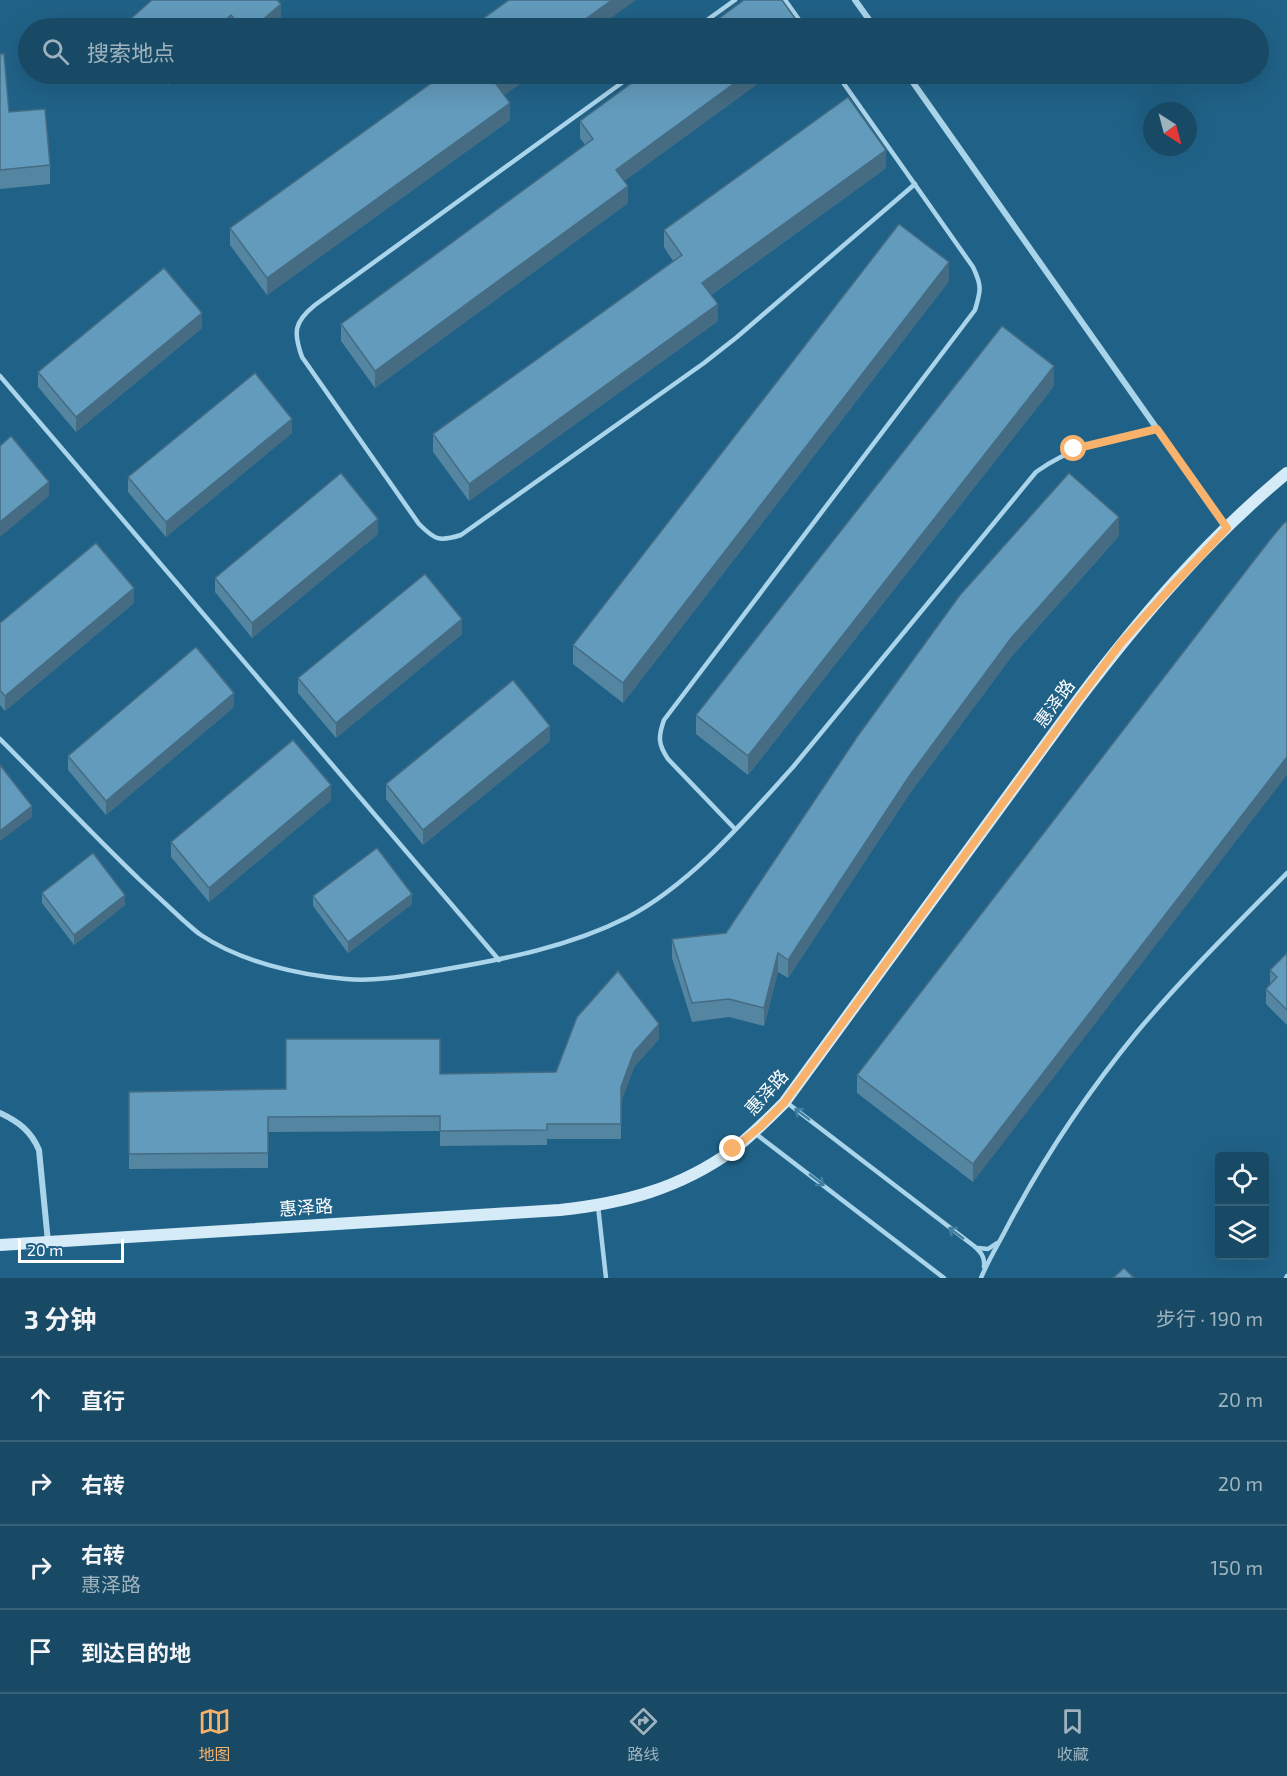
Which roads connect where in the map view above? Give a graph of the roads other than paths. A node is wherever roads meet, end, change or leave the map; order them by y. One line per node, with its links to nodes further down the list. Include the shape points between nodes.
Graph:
1 (735, 0): 4 (lane)
2 (785, 0): 5 (lane)
3 (855, 0): 6 (street)
4 (710, 18)
5 (798, 18)
6 (868, 18)
7 (620, 84): 10 (lane, via 315,305 296,327 302,357 430,535 445,540 469,531 704,363)
8 (844, 84): 10 (lane)
9 (914, 84): 12 (street)
10 (915, 184): 16 (lane, via 980,280 975,310 664,720 659,733 660,747 668,759)
11 (0, 376): 18 (lane)
12 (1157, 429): 14 (street); 16 (lane, via 1074,449 1036,472 793,767)
13 (1287, 472): 14 (street, 惠泽路)
14 (1227, 528): 19 (street, 惠泽路, via 1121,643)
15 (0, 739): 18 (lane, via 164,903 201,935 247,959 296,972 347,979 393,978)
16 (735, 829): 18 (lane, via 674,887 628,917 581,937)
17 (1287, 873): 23 (lane, via 1137,1032 1054,1145)
18 (499, 960)
19 (785, 1101): 21 (street, 惠泽路); 26 (lane, one-way to 19)
20 (0, 1113): 24 (street, via 28,1131 39,1150)
21 (754, 1132): 22 (street, 惠泽路, via 704,1168 670,1185); 29 (lane, one-way to 29)
22 (598, 1206): 24 (street, 惠泽路); 28 (lane)
23 (1001, 1239): 26 (lane, via 988,1249); 27 (lane)
24 (48, 1242): 25 (street, 惠泽路)
25 (0, 1245)
26 (974, 1246): 27 (lane, via 985,1261)
27 (984, 1271): 30 (lane)
28 (606, 1278)
29 (944, 1278)
30 (981, 1278)

